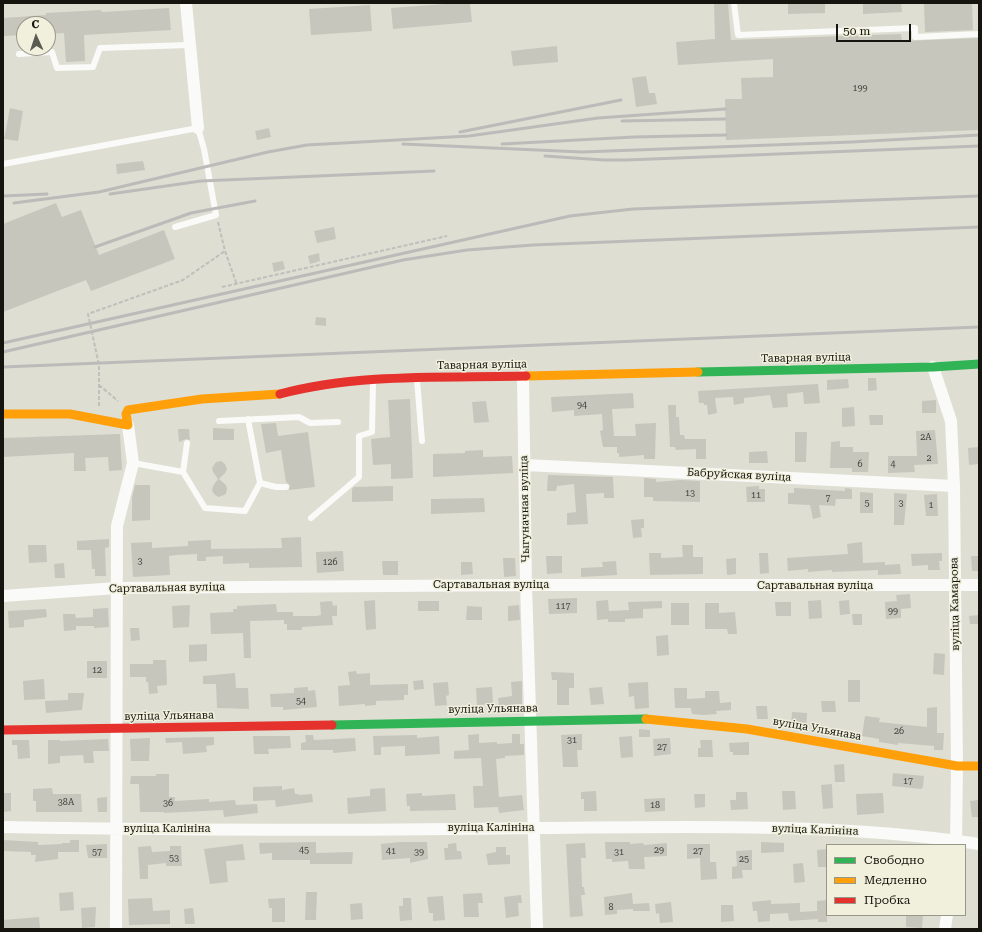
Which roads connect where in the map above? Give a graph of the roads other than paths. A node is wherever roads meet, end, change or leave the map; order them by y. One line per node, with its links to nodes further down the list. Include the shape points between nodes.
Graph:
1 (186, 3): 4 (street)
2 (734, 3): 3 (lane, via 738,35 915,28 915,37)
3 (979, 34)
4 (188, 45): 5 (lane, via 100,48 93,67 57,68); 6 (street)
5 (53, 56)
6 (198, 128): 7 (lane); 8 (lane, via 216,216)
7 (3, 164)
8 (175, 227)
9 (979, 364): 10 (street, Таварная вуліца)
10 (933, 367): 11 (street, Таварная вуліца); 25 (street, вуліца Камарова, via 951,421)
11 (523, 376): 12 (street, Таварная вуліца); 22 (street, Чыгуначная вуліца)
12 (417, 379): 13 (street, Таварная вуліца); 19 (lane)
13 (373, 381): 18 (street, Таварная вуліца, via 314,385 279,394 202,399 128,410); 27 (lane, via 372,432 359,436 360,477)
14 (3, 414): 18 (street, via 70,414)
15 (248, 419): 16 (lane); 17 (lane, via 298,417 310,423); 24 (lane)
16 (219, 421)
17 (338, 422)
18 (128, 425): 21 (street)
19 (422, 441)
20 (187, 443): 23 (lane)
21 (133, 463): 23 (lane); 31 (street, via 117,526)
22 (525, 465): 25 (street, Бабруйская вуліца); 28 (street, Чыгуначная вуліца)
23 (183, 472): 24 (lane, via 205,508 246,512)
24 (260, 483): 26 (lane)
25 (954, 486): 30 (street, вуліца Камарова)
26 (286, 487)
27 (311, 518)
28 (526, 585): 30 (street, Сартавальная вуліца); 31 (street, Сартавальная вуліца); 33 (street, Чыгуначная вуліца)
29 (979, 585): 30 (street, Сартавальная вуліца)
30 (955, 586): 36 (street, вуліца Камарова)
31 (117, 588): 32 (street, Сартавальная вуліца); 35 (street)
32 (3, 596)
33 (530, 720): 35 (street, вуліца Ульянава); 36 (street, вуліца Ульянава, via 641,719 747,729); 39 (street, Чыгуначная вуліца)
34 (3, 730): 35 (street, вуліца Ульянава)
35 (116, 730): 40 (street)
36 (957, 766): 37 (street, вуліца Ульянава); 41 (street, вуліца Камарова)
37 (979, 766)
38 (3, 827): 40 (street, вуліца Калініна)
39 (533, 828): 40 (street, вуліца Калініна); 41 (street, вуліца Калініна, via 674,826 821,829); 45 (street, Чыгуначная вуліца)
40 (115, 829): 44 (street)
41 (956, 843): 42 (street, вуліца Калініна)
42 (979, 844)
43 (947, 916): 46 (street)
44 (116, 929)
45 (538, 929)
46 (945, 929)

